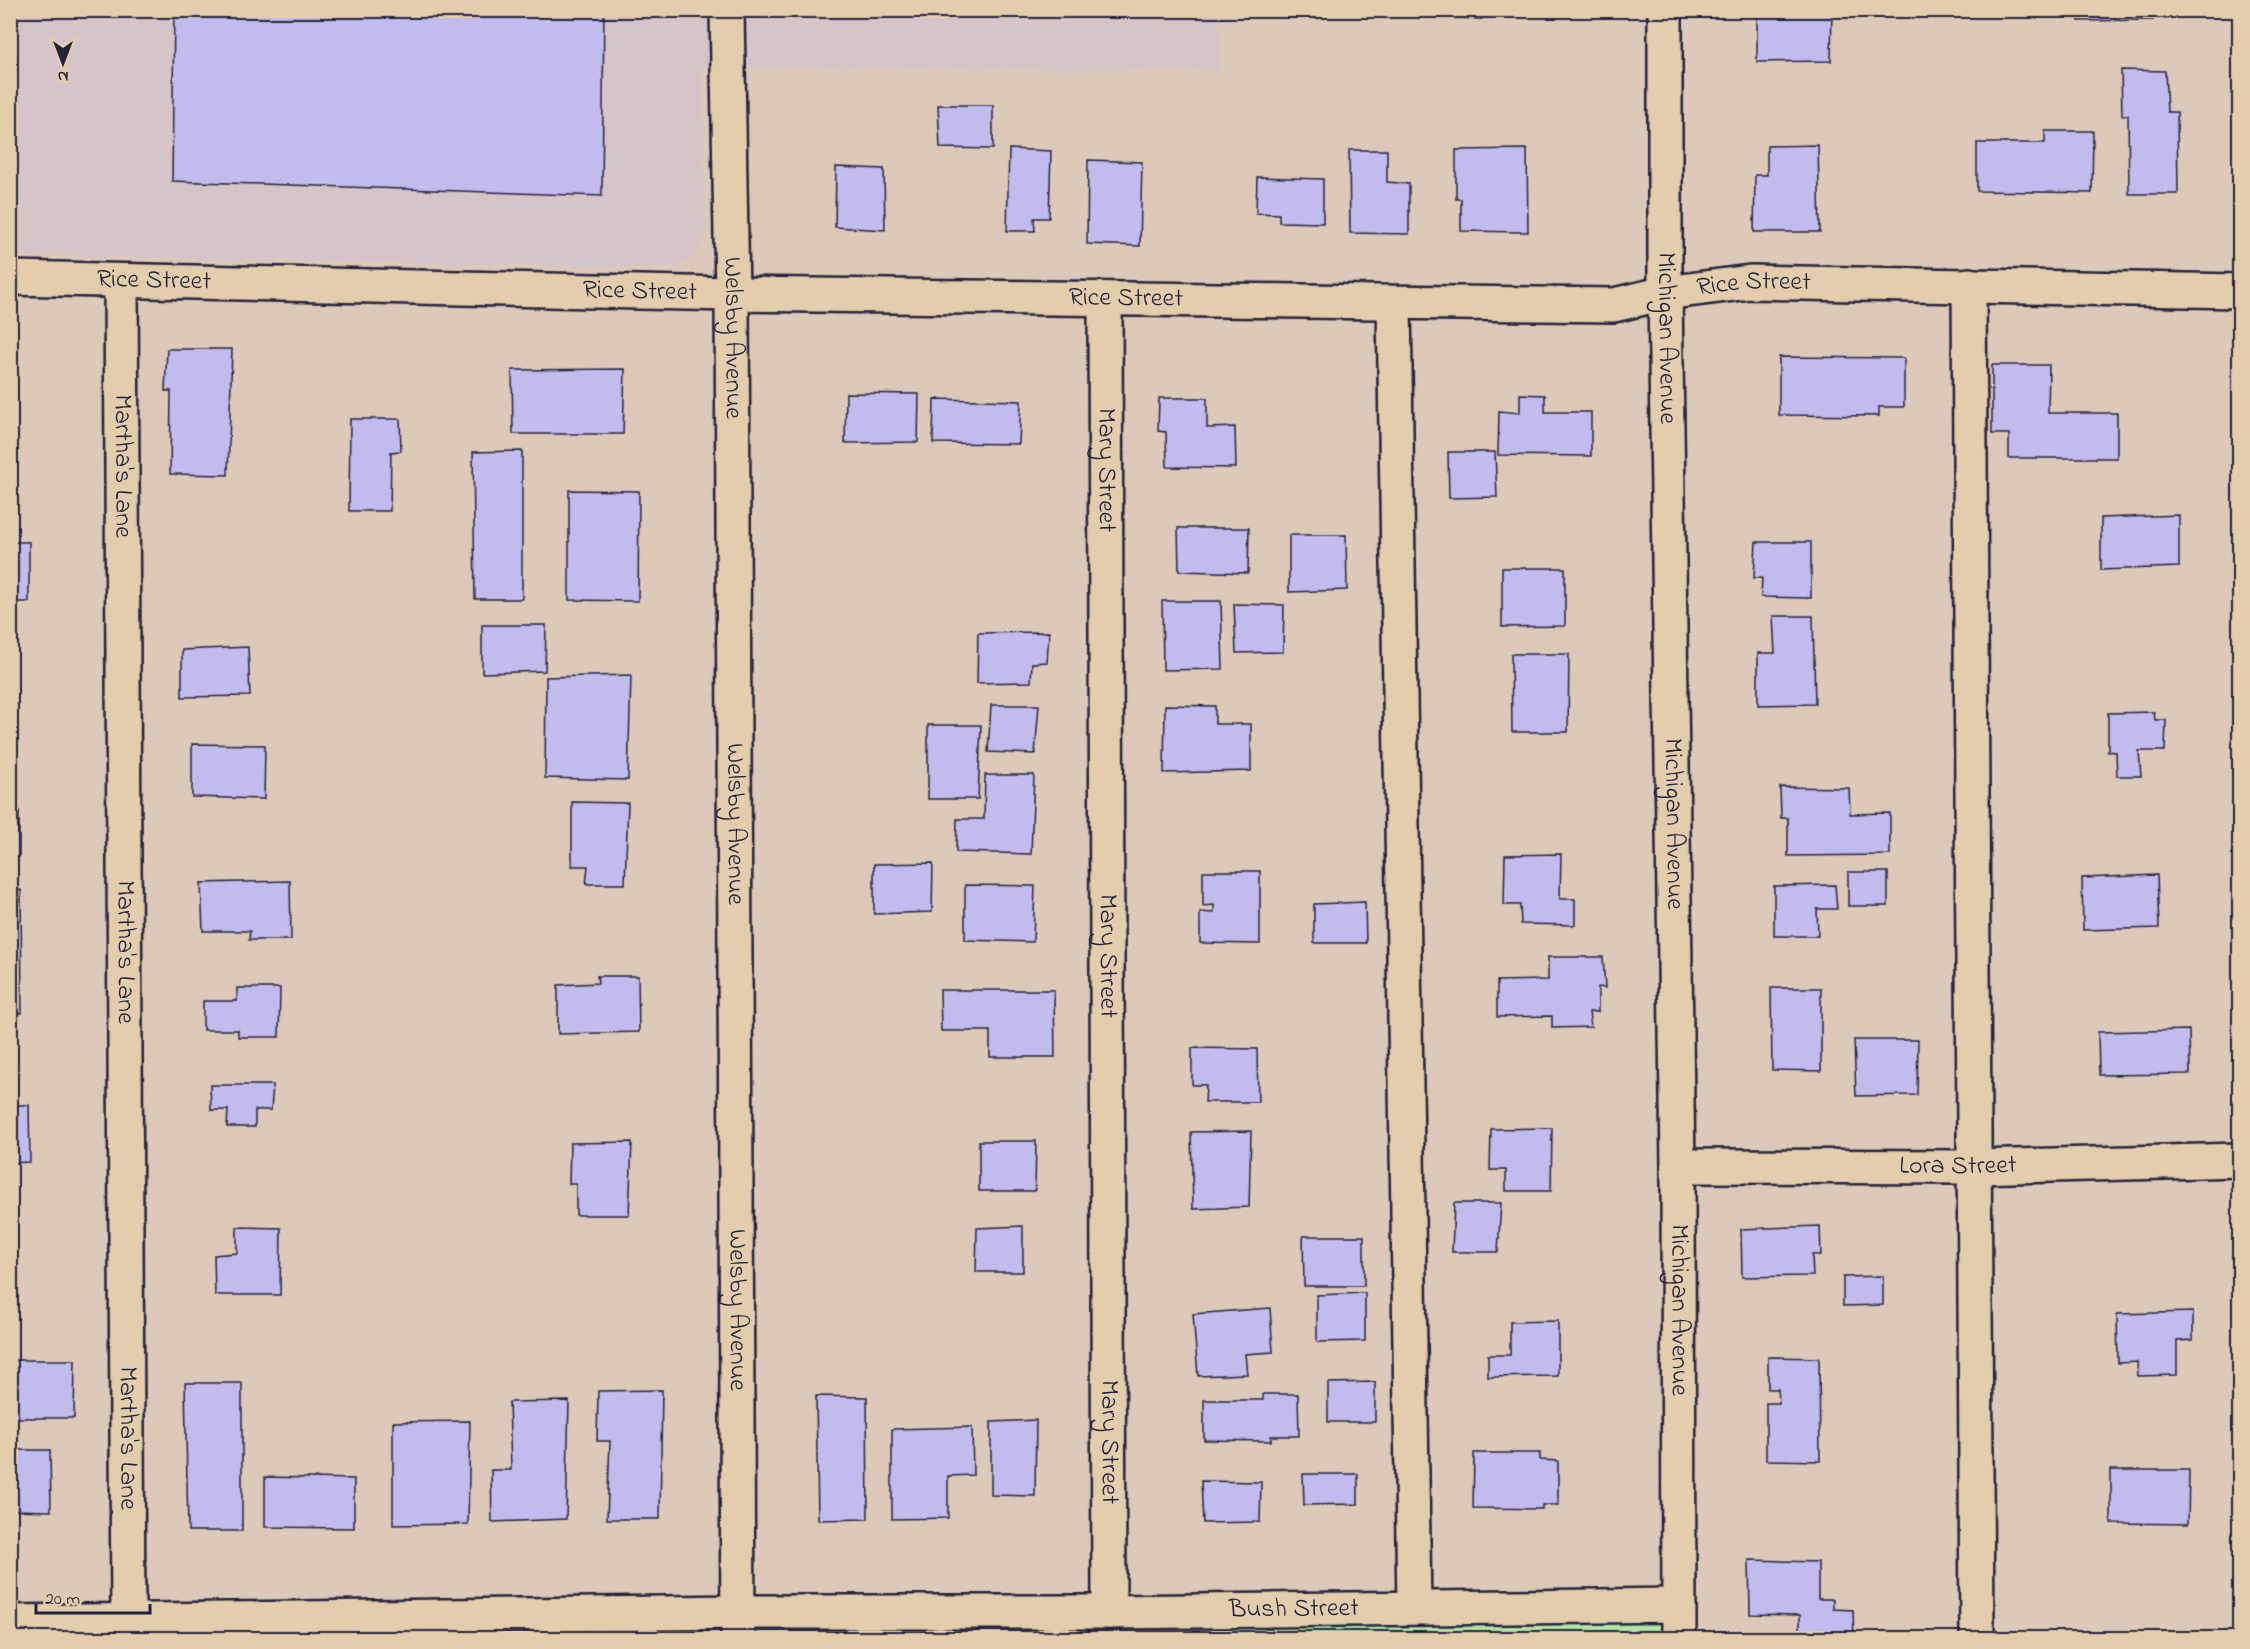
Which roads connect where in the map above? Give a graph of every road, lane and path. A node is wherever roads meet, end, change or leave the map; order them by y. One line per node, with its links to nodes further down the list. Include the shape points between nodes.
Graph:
1 (727, 10): 8 (street, Welsby Avenue)
2 (1665, 10): 7 (street, Michigan Avenue)
3 (10, 278): 4 (street, Rice Street)
4 (121, 282): 8 (street, Rice Street); 18 (street, Martha's Lane)
5 (1969, 285): 6 (street, Rice Street); 7 (street, Rice Street, via 1750,282); 13 (street)
6 (2240, 291)
7 (1665, 293): 10 (street, Rice Street, via 1614,305); 12 (street, Michigan Avenue)
8 (732, 294): 9 (street, Rice Street); 19 (street, Welsby Avenue)
9 (1105, 299): 10 (street, Rice Street); 16 (street, Mary Street)
10 (1394, 303): 15 (street)
11 (2240, 1160): 13 (street, Lora Street)
12 (1678, 1166): 13 (street, Lora Street); 14 (street, Michigan Avenue)
13 (1974, 1167): 21 (street)
14 (1678, 1605): 15 (street, Bush Street); 20 (street, Michigan Avenue)
15 (1414, 1607): 16 (street, Bush Street)
16 (1109, 1612): 19 (street, Bush Street)
17 (10, 1622): 18 (street, Bush Street)
18 (128, 1622): 19 (street, Bush Street)
19 (738, 1625)
20 (1679, 1638)
21 (1977, 1638)

